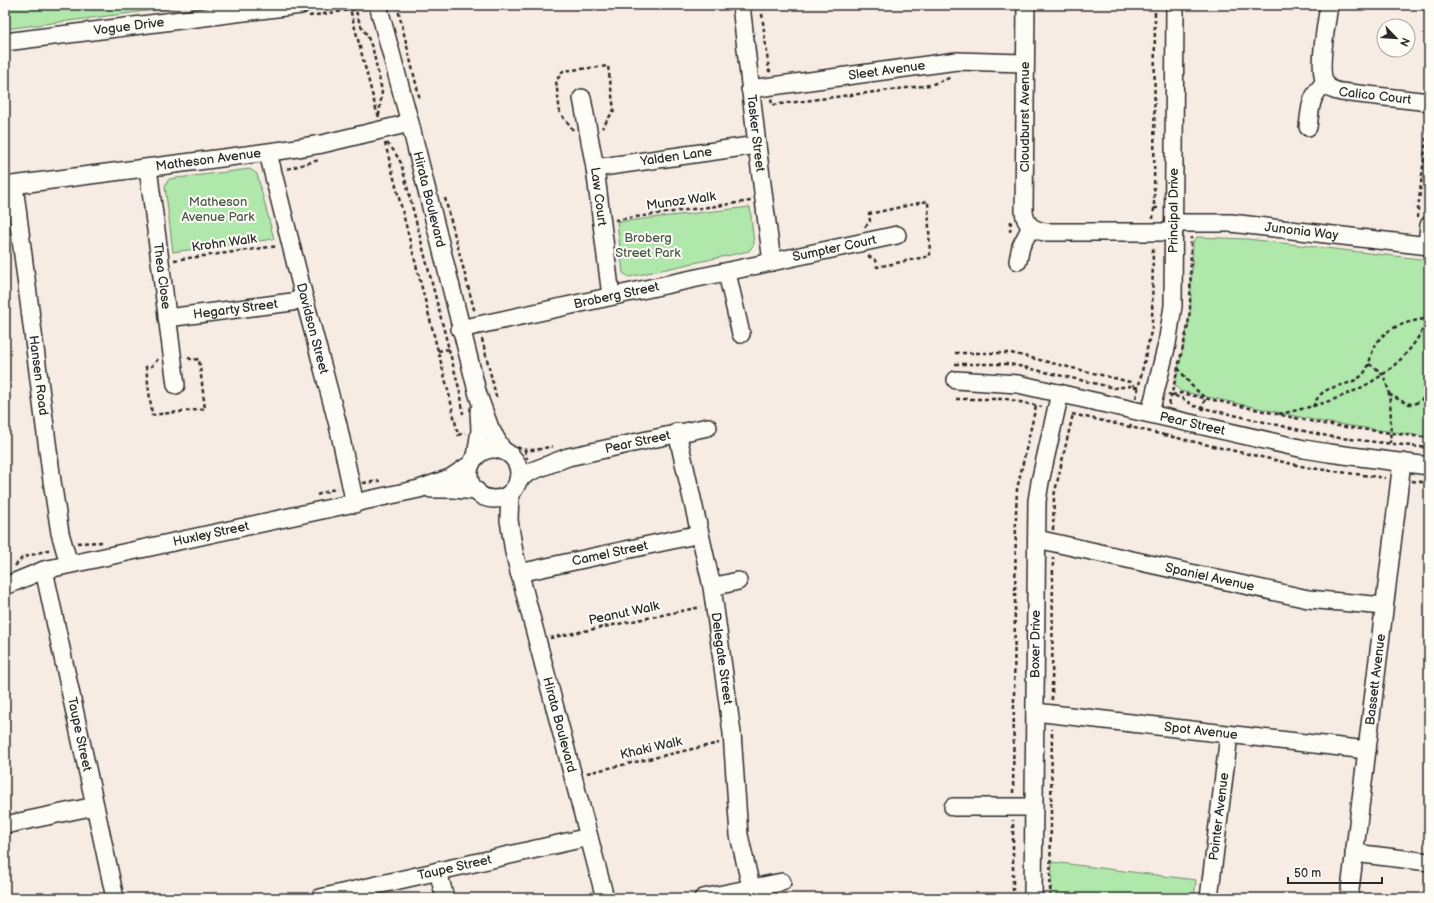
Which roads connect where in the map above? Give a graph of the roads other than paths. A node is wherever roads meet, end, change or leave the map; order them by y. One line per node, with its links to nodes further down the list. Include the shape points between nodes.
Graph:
1 (301, 5): 7 (street, Vogue Drive)
2 (378, 5): 13 (street, Hirata Boulevard)
3 (741, 5): 10 (street, Tasker Street)
4 (1026, 5): 8 (street, Cloudburst Avenue)
5 (1175, 5): 20 (street, Principal Drive)
6 (1330, 5): 9 (street, Calico Court, via 1322,63 1322,77)
7 (5, 42)
8 (1025, 63): 10 (street, Sleet Avenue, via 957,61 770,78); 21 (street, Cloudburst Avenue, via 1024,211)
9 (1325, 82): 12 (street, Calico Court, via 1341,92); 14 (street, Calico Court, via 1314,94)
10 (750, 89): 15 (street, Tasker Street)
11 (582, 98): 18 (street, Law Court)
12 (1429, 102)
13 (410, 123): 16 (street, Matheson Avenue, via 322,144); 30 (street, Hirata Boulevard)
14 (1308, 127)
15 (757, 145): 18 (street, Yalden Lane); 25 (street, Tasker Street)
16 (268, 153): 17 (street, Matheson Avenue); 28 (street, Davidson Street)
17 (148, 168): 19 (street, Matheson Avenue); 29 (street, Thea Close)
18 (595, 168): 27 (street, Law Court)
19 (9, 186): 51 (street, Hansen Road, via 60,533)
20 (1174, 221): 21 (street); 23 (street, Junonia Way); 36 (street, Principal Drive, via 1172,318)
21 (1027, 233): 24 (street)
22 (897, 235): 25 (street, Sumpter Court)
23 (1428, 237)
24 (1018, 261)
25 (772, 262): 26 (street, Broberg Street)
26 (727, 273): 27 (street, Broberg Street); 31 (street)
27 (611, 296): 30 (street, Broberg Street)
28 (304, 297): 29 (street, Hegarty Street, via 292,302); 47 (street, Davidson Street, via 338,425)
29 (167, 318): 33 (street, Thea Close)
30 (460, 329): 35 (street, Hirata Boulevard)
31 (741, 334)
32 (956, 372): 34 (street, Pear Street)
33 (176, 385)
34 (1060, 393): 36 (street, Pear Street); 49 (street, Boxer Drive, via 1040,482)
35 (478, 395): 39 (street, Hirata Boulevard, via 490,428); 41 (street, Hirata Boulevard, via 480,430)
36 (1150, 413): 42 (street, Pear Street, via 1304,448)
37 (708, 427): 38 (street, Pear Street)
38 (677, 432): 40 (street, Pear Street); 48 (street, Delegate Street)
39 (509, 456): 40 (street, Pear Street); 41 (street, via 491,449); 44 (street, via 519,472)
40 (568, 457): 44 (street, Pear Street, via 532,471)
41 (474, 460): 45 (street, Huxley Street, via 450,478); 46 (street, via 470,481)
42 (1395, 461): 43 (street, Pear Street); 57 (street, Bassett Avenue, via 1390,481)
43 (1429, 466)
44 (514, 486): 46 (street, via 503,497 496,499); 50 (street, Hirata Boulevard, via 509,520)
45 (419, 489): 46 (street, Huxley Street, via 453,489); 47 (street, Huxley Street)
46 (481, 494): 50 (street, Hirata Boulevard, via 499,516)
47 (355, 504): 51 (street, Huxley Street)
48 (700, 534): 53 (street, Camel Street); 56 (street, Delegate Street)
49 (1036, 539): 57 (street, Spaniel Avenue, via 1308,599); 58 (street, Boxer Drive)
50 (514, 552): 53 (street, Hirata Boulevard)
51 (69, 564): 52 (street, Huxley Street)
52 (44, 570): 55 (street, Huxley Street); 61 (street, Taupe Street)
53 (519, 573): 65 (street, Hirata Boulevard)
54 (738, 581): 56 (street)
55 (5, 586)
56 (712, 587): 70 (street, Delegate Street, via 733,739 739,835)
57 (1384, 606): 60 (street, Bassett Avenue)
58 (1035, 712): 59 (street, Spot Avenue, via 1055,705); 63 (street, Boxer Drive)
59 (1229, 735): 60 (street, Spot Avenue); 77 (street, Pointer Avenue)
60 (1366, 750): 66 (street, Bassett Avenue)
61 (95, 806): 64 (street); 71 (street, Taupe Street)
62 (953, 807): 63 (street)
63 (1034, 807): 76 (street, Boxer Drive)
64 (5, 825)
65 (589, 837): 68 (street, Taupe Street); 74 (street, Hirata Boulevard)
66 (1354, 853): 67 (street); 78 (street, Bassett Avenue)
67 (1429, 862)
68 (438, 872): 72 (street, Taupe Street); 73 (street)
69 (782, 882): 70 (street)
70 (751, 887): 75 (street)
71 (115, 898)
72 (320, 898)
73 (445, 898)
74 (605, 898)
75 (703, 898)
76 (1033, 898)
77 (1209, 898)
78 (1349, 898)

